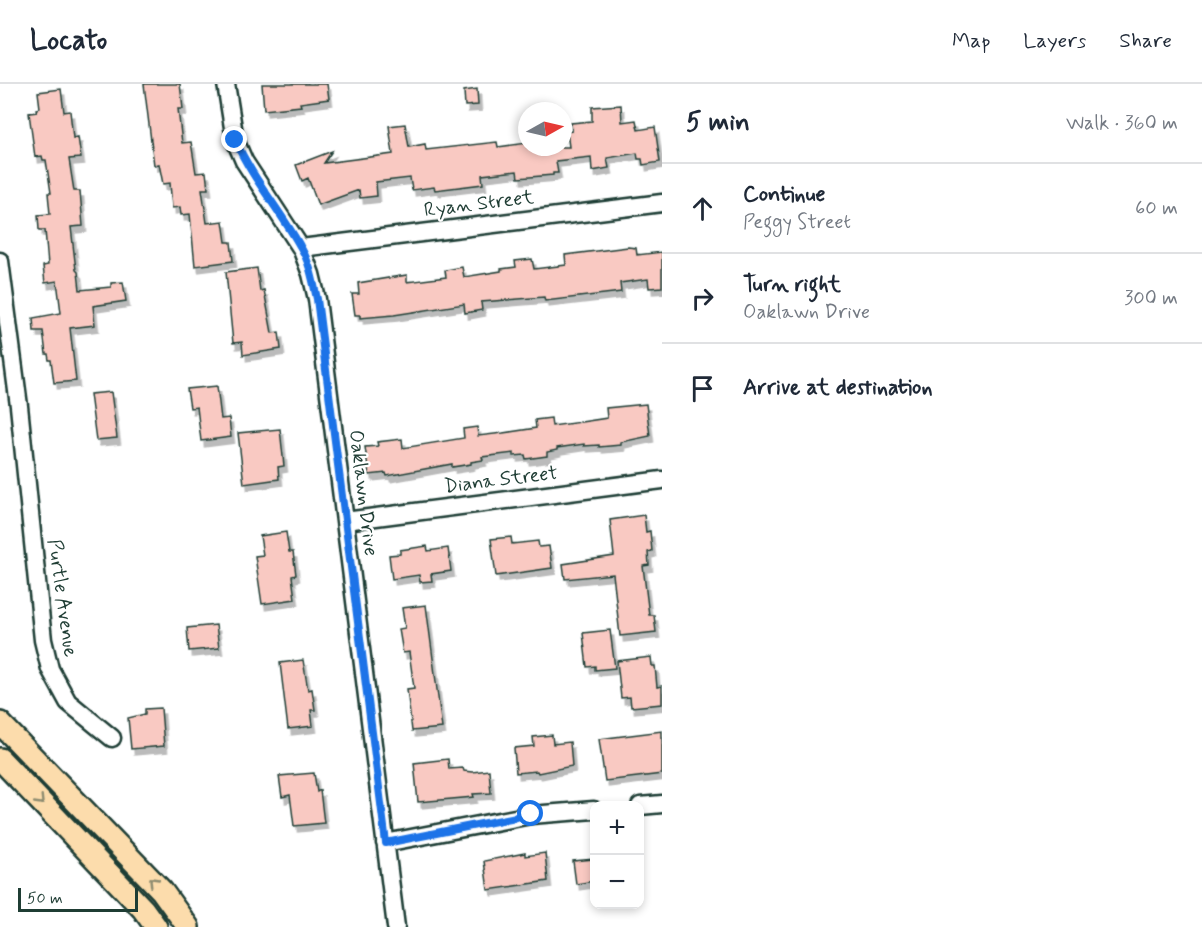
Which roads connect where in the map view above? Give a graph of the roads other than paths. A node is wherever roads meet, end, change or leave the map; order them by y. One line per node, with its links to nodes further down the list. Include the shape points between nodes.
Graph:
1 (226, 84): 3 (street, Oaklawn Drive, via 235,140 244,161)
2 (662, 203): 3 (street, Ryan Street)
3 (301, 248): 7 (street, Oaklawn Drive, via 317,299)
4 (0, 261): 5 (street, Purtle Avenue)
5 (2, 296): 9 (street, Purtle Avenue, via 19,406 43,640 50,669 68,702)
6 (662, 480): 7 (street, Diana Street)
7 (345, 521): 14 (street, Oaklawn Drive)
8 (0, 723): 16 (main road, one-way to 8, via 162,891)
9 (112, 738)
10 (0, 759): 15 (main road, one-way to 15)
11 (662, 804): 12 (street)
12 (644, 806)
13 (590, 810): 14 (street, via 531,814)
14 (386, 843): 17 (street, Oaklawn Drive)
15 (156, 927)
16 (188, 927)
17 (396, 927)

